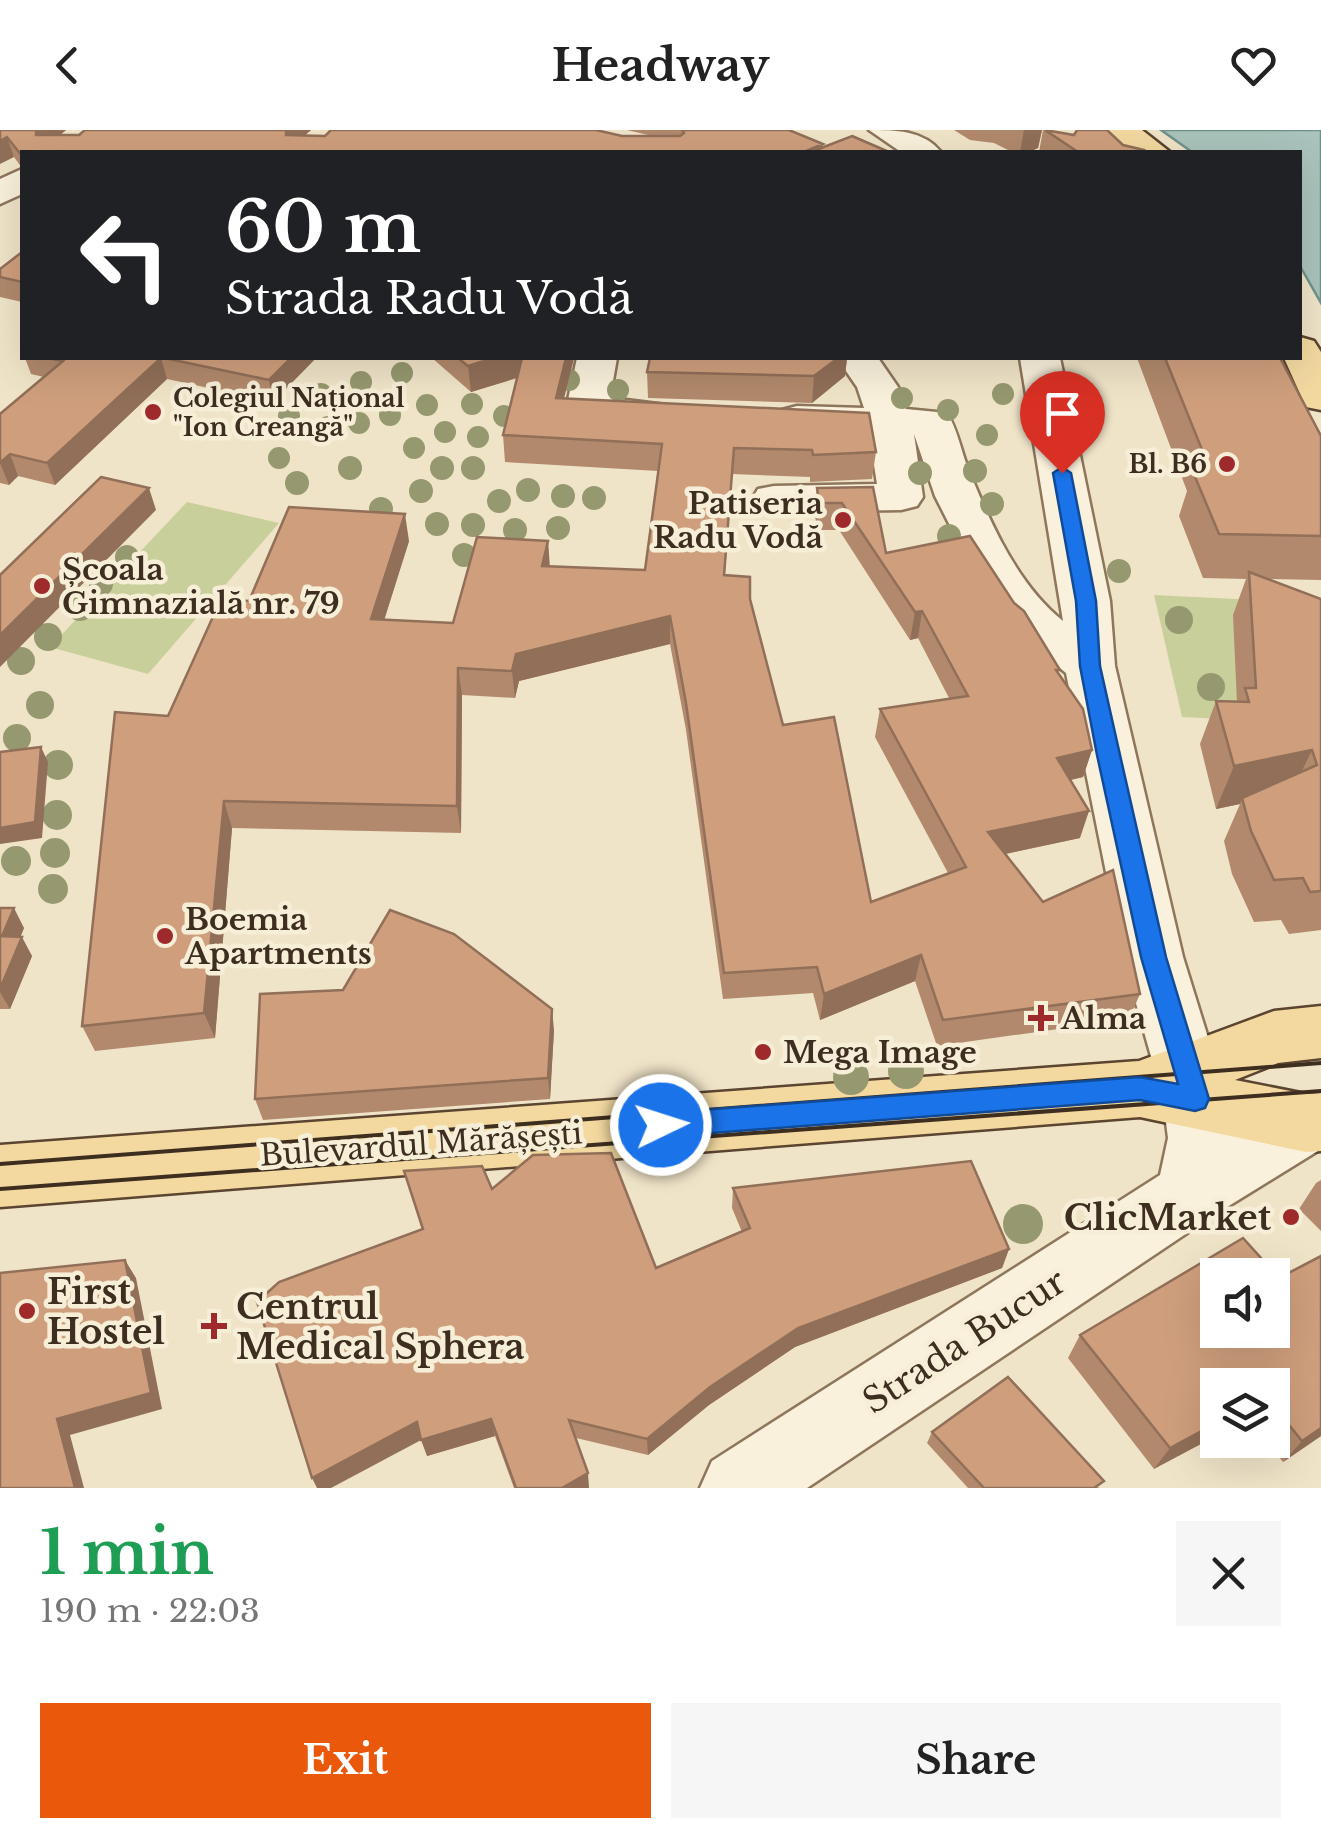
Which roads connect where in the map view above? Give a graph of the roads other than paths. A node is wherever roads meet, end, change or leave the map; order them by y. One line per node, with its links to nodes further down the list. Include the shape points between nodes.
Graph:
1 (885, 130): 3 (street)
2 (1120, 130): 4 (main road)
3 (920, 150)
4 (1150, 150)
5 (1302, 354): 9 (main road)
6 (596, 360): 10 (street, via 587,409)
7 (858, 360): 12 (street)
8 (1040, 360): 14 (street, via 1086,601)
9 (1321, 398)
10 (695, 416)
11 (753, 417): 12 (street)
12 (888, 422): 13 (street, via 901,497); 14 (street, via 932,422 987,555 1027,616)
13 (774, 498)
14 (1090, 666): 16 (street)
15 (1321, 1032): 16 (main road, Bulevardul Mărășești, via 1274,1037)
16 (1174, 1086): 17 (main road, Bulevardul Mărășești); 18 (main road, Bulevardul Mărășești); 19 (street, via 1201,1138)
17 (1314, 1123): 19 (street, Strada Bucur)
18 (0, 1176)
19 (1190, 1193): 20 (street, Strada Bucur)
20 (739, 1488)

